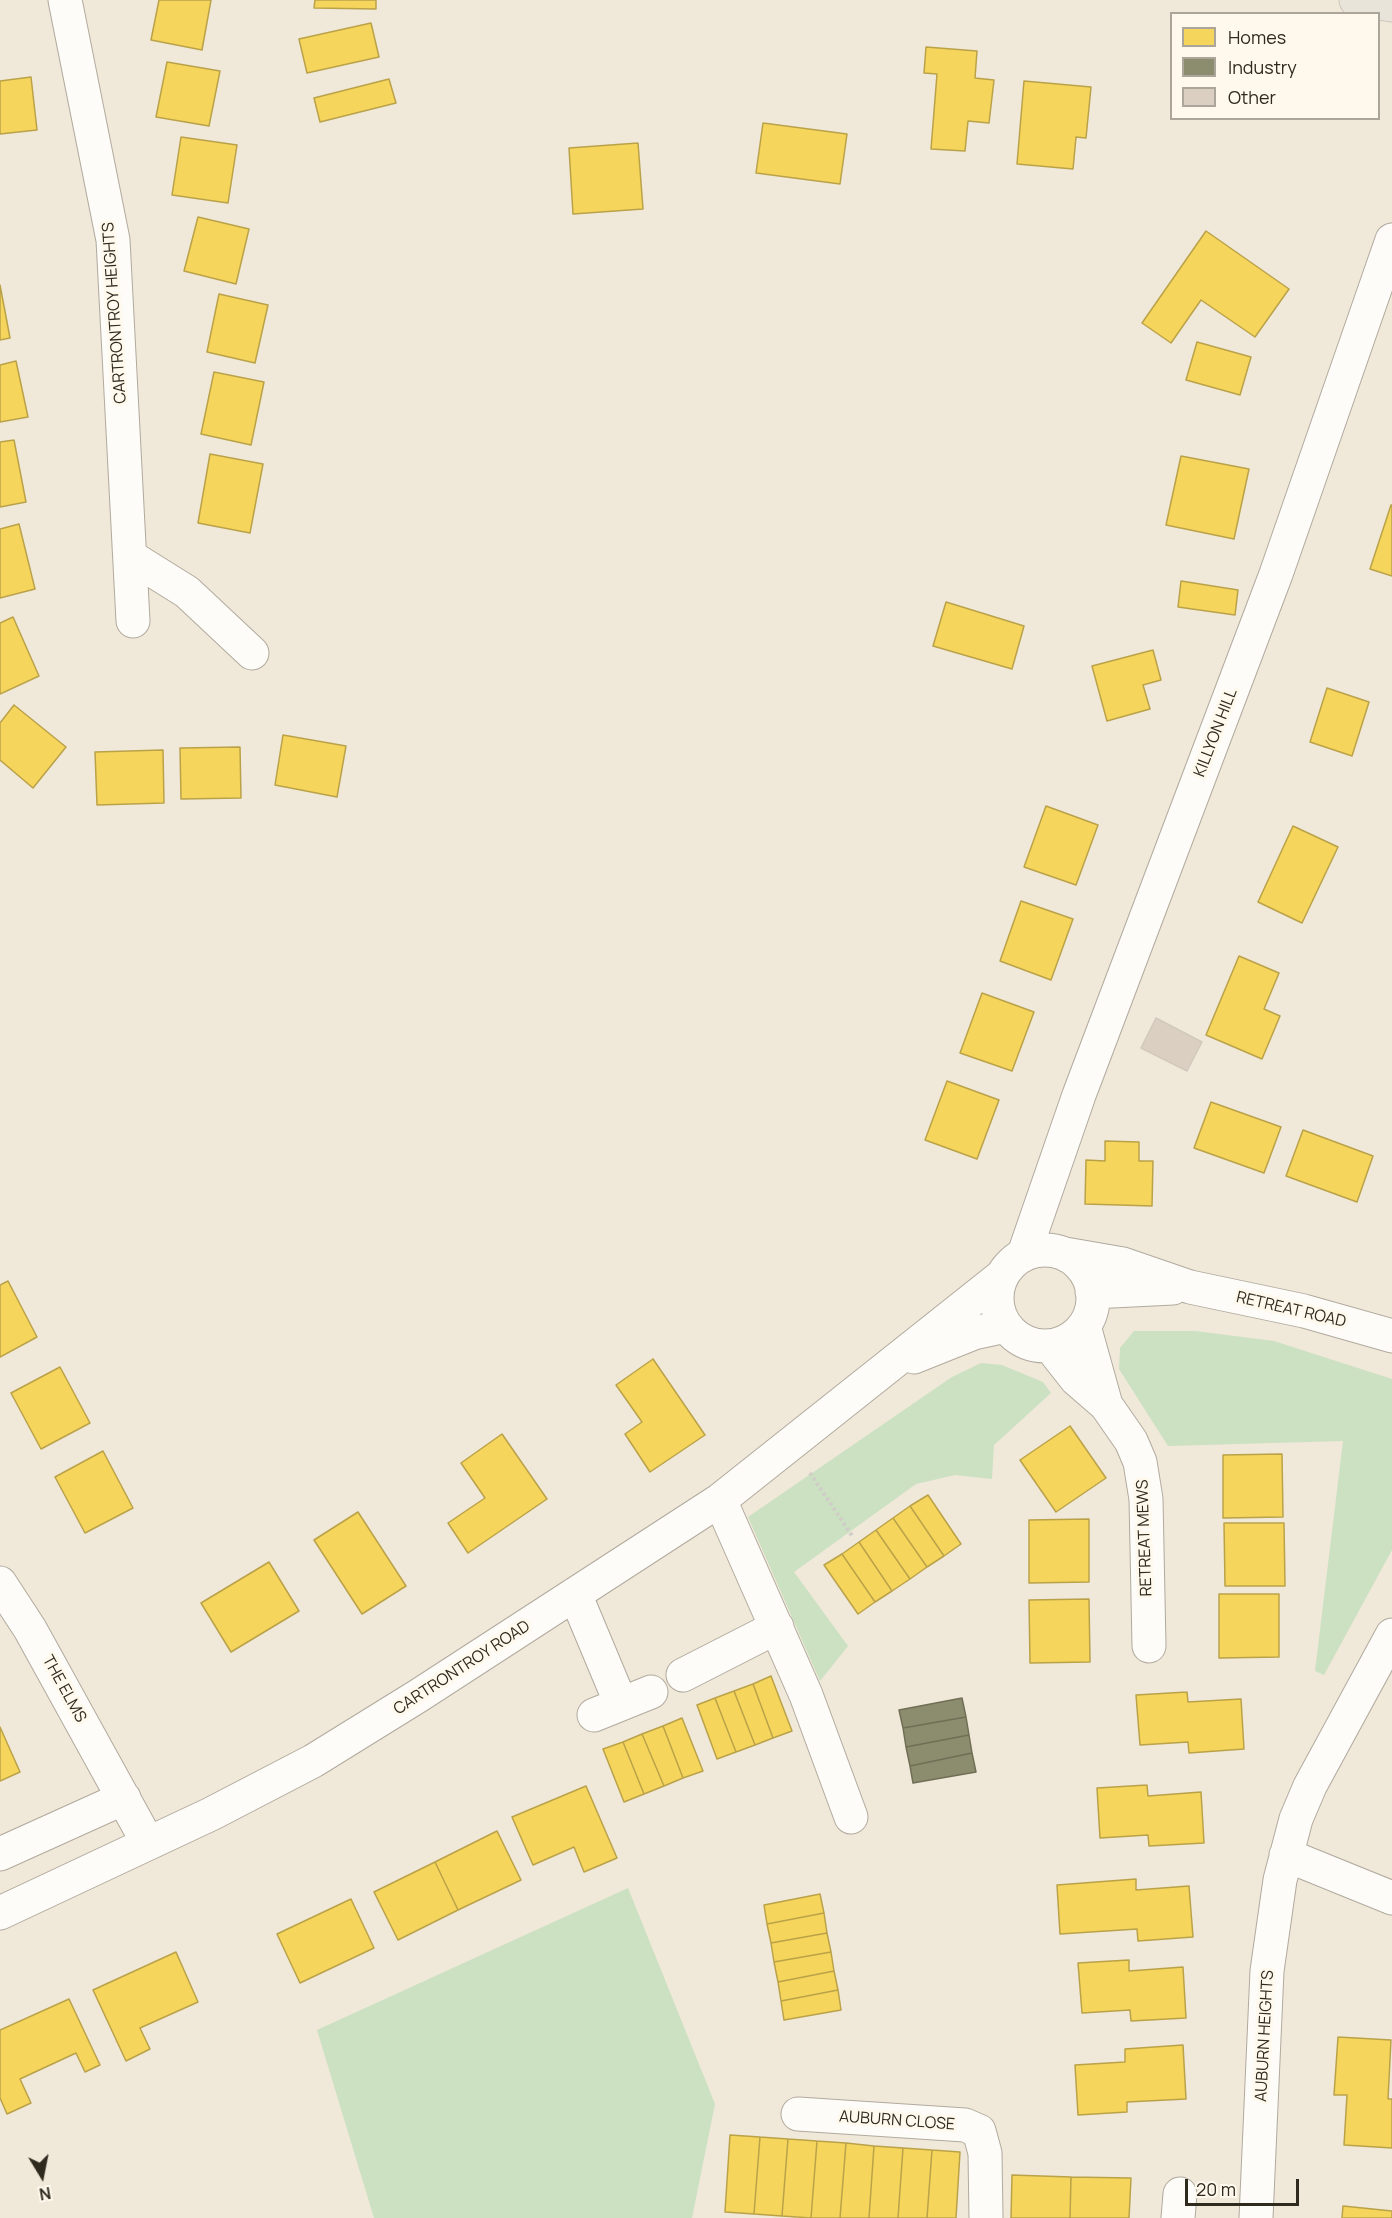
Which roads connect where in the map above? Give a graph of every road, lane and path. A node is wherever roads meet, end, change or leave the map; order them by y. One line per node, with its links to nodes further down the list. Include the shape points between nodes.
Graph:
1 (65, 0): 5 (street, CARTRONTROY HEIGHTS, via 113,240)
2 (1356, 0): 3 (main road)
3 (1392, 4)
4 (1392, 241): 8 (street, KILLYON HILL, via 1276,574 1079,1095)
5 (131, 557): 6 (street, CARTRONTROY HEIGHTS); 7 (street, via 187,592)
6 (133, 621)
7 (252, 653)
8 (1036, 1252): 9 (street, RETREAT ROAD, via 1123,1264); 10 (street, via 1086,1272); 11 (street, via 996,1290 996,1305); 15 (street, CARTRONTROY ROAD, via 947,1317)
9 (1190, 1287): 10 (street, RETREAT ROAD); 13 (street, RETREAT ROAD, via 1304,1311)
10 (1092, 1292): 12 (street, via 1091,1313)
11 (1006, 1326): 14 (street, via 1026,1343); 15 (street, CARTRONTROY ROAD, via 974,1333)
12 (1084, 1326): 14 (street, via 1075,1336); 16 (street, RETREAT MEWS)
13 (1392, 1336)
14 (1050, 1346): 16 (street, RETREAT MEWS, via 1076,1379)
15 (890, 1367): 17 (street, CARTRONTROY ROAD)
16 (1106, 1405): 24 (street, RETREAT MEWS, via 1131,1441 1144,1477)
17 (792, 1443): 18 (street, CARTRONTROY ROAD); 19 (path)
18 (720, 1500): 21 (street, CARTRONTROY ROAD); 22 (street)
19 (853, 1537)
20 (0, 1583): 27 (street, THE ELMS, via 30,1629)
21 (575, 1594): 26 (street); 29 (street, CARTRONTROY ROAD, via 314,1761)
22 (777, 1628): 25 (street); 28 (street)
23 (1392, 1635): 31 (street, AUBURN HEIGHTS, via 1310,1786)
24 (1149, 1646)
25 (683, 1675)
26 (622, 1704)
27 (124, 1798): 29 (street, THE ELMS); 30 (street)
28 (851, 1818)
29 (148, 1844): 33 (street, CARTRONTROY ROAD)
30 (0, 1854)
31 (1286, 1855): 32 (street); 36 (street, AUBURN HEIGHTS, via 1267,1971)
32 (1392, 1898)
33 (0, 1913)
34 (798, 2114): 35 (street, AUBURN CLOSE, via 965,2126 980,2131 985,2153)
35 (986, 2218)
36 (1256, 2218)

